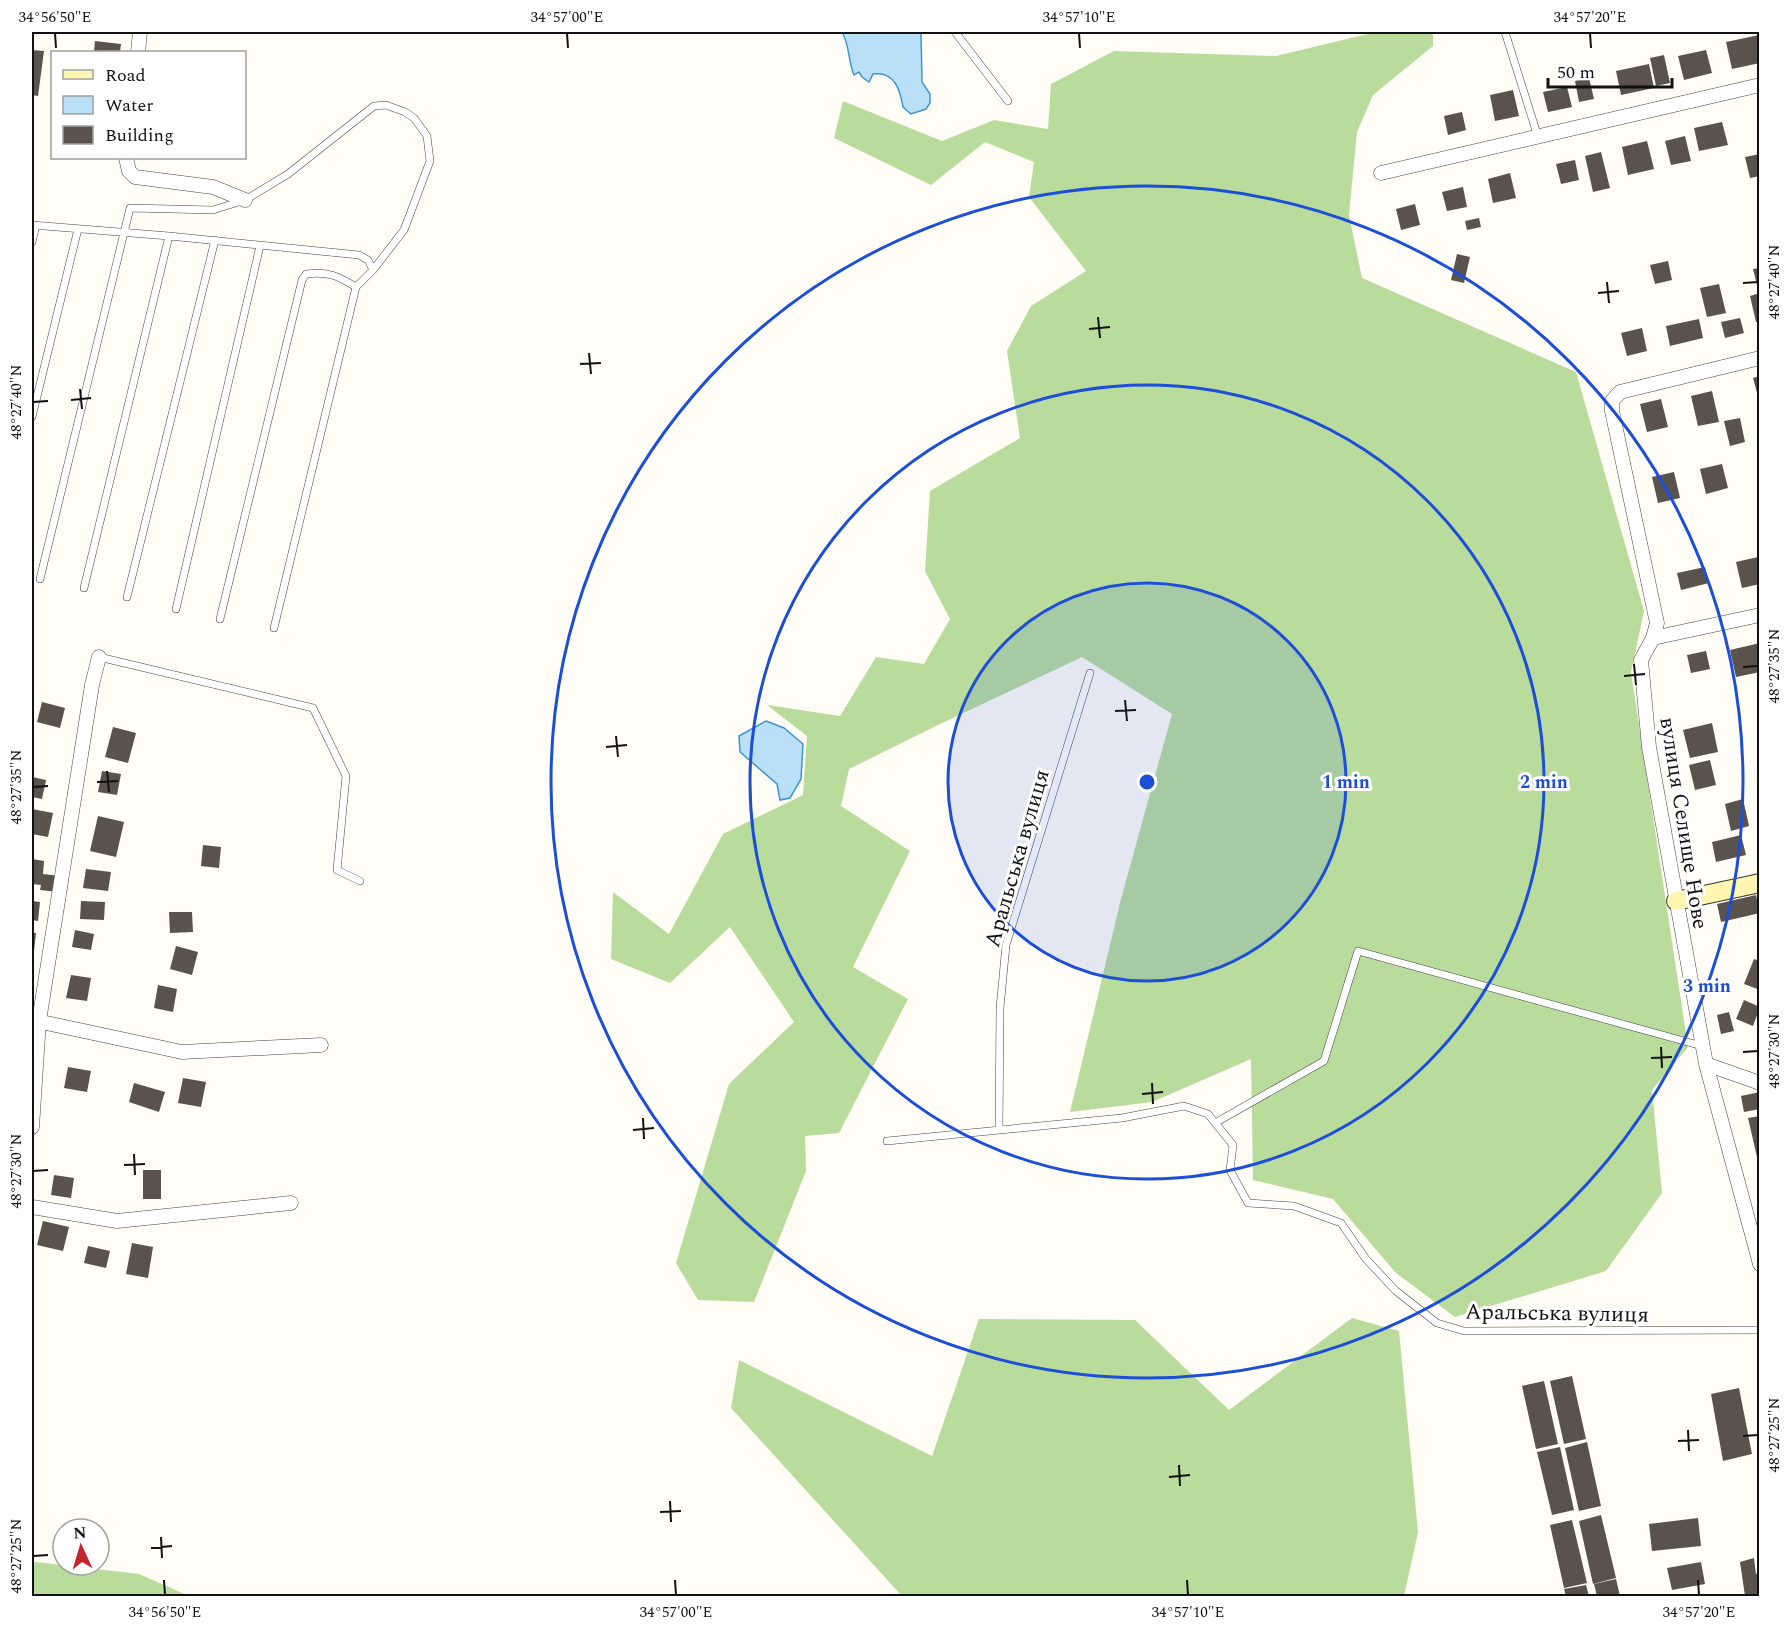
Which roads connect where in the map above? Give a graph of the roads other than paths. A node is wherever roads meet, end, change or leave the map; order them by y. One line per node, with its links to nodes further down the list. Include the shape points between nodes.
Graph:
1 (140, 32): 4 (street)
2 (955, 32): 6 (lane)
3 (1505, 32): 7 (lane)
4 (138, 51)
5 (1760, 85): 7 (street)
6 (1008, 100)
7 (1538, 136): 9 (street)
8 (126, 159): 10 (street, via 135,177 213,187)
9 (1381, 173)
10 (245, 200): 13 (lane, via 213,210 130,208); 18 (lane, via 288,174 374,106 386,105 405,112 427,136 430,161 404,230)
11 (34, 225): 12 (lane); 16 (lane)
12 (78, 229): 13 (lane); 21 (lane)
13 (125, 233): 14 (lane); 22 (lane)
14 (169, 236): 15 (lane); 23 (lane)
15 (215, 240): 17 (lane); 24 (lane)
16 (32, 242)
17 (260, 246): 18 (lane, via 359,255 368,260); 25 (lane)
18 (373, 270): 19 (lane)
19 (356, 287): 27 (lane, via 336,275 306,274 302,280); 28 (lane)
20 (1760, 358): 29 (street, вулиця Селище Нове, via 1620,392 1612,401 1657,623)
21 (32, 417)
22 (40, 579)
23 (84, 588)
24 (127, 597)
25 (176, 609)
26 (1760, 615): 29 (street)
27 (220, 619)
28 (274, 628)
29 (1653, 638): 34 (street, вулиця Селище Нове, via 1641,660 1649,747)
30 (99, 657): 32 (lane, via 314,708 346,776 337,870); 35 (street)
31 (1090, 673): 42 (lane, Аральська вулиця, via 1006,945 1000,1008)
32 (360, 881)
33 (1760, 883): 34 (street)
34 (1676, 901): 37 (street, вулиця Селище Нове)
35 (35, 1020): 36 (street, via 182,1052); 41 (street)
36 (321, 1045)
37 (1702, 1046): 38 (street, вулиця Селище Нове); 40 (lane, via 1358,951 1324,1061)
38 (1706, 1064): 39 (street); 46 (street, вулиця Селище Нове)
39 (1760, 1083)
40 (1215, 1123): 42 (lane, Аральська вулиця, via 1208,1114 1184,1106 1122,1118); 47 (lane, Аральська вулиця, via 1233,1145 1230,1170 1248,1203 1294,1206 1341,1223 1366,1259 1396,1291 1437,1323 1464,1331)
41 (32, 1127)
42 (999, 1130): 43 (lane, Аральська вулиця)
43 (887, 1141)
44 (291, 1203): 45 (street, via 117,1221)
45 (32, 1207)
46 (1760, 1264)
47 (1760, 1330)

